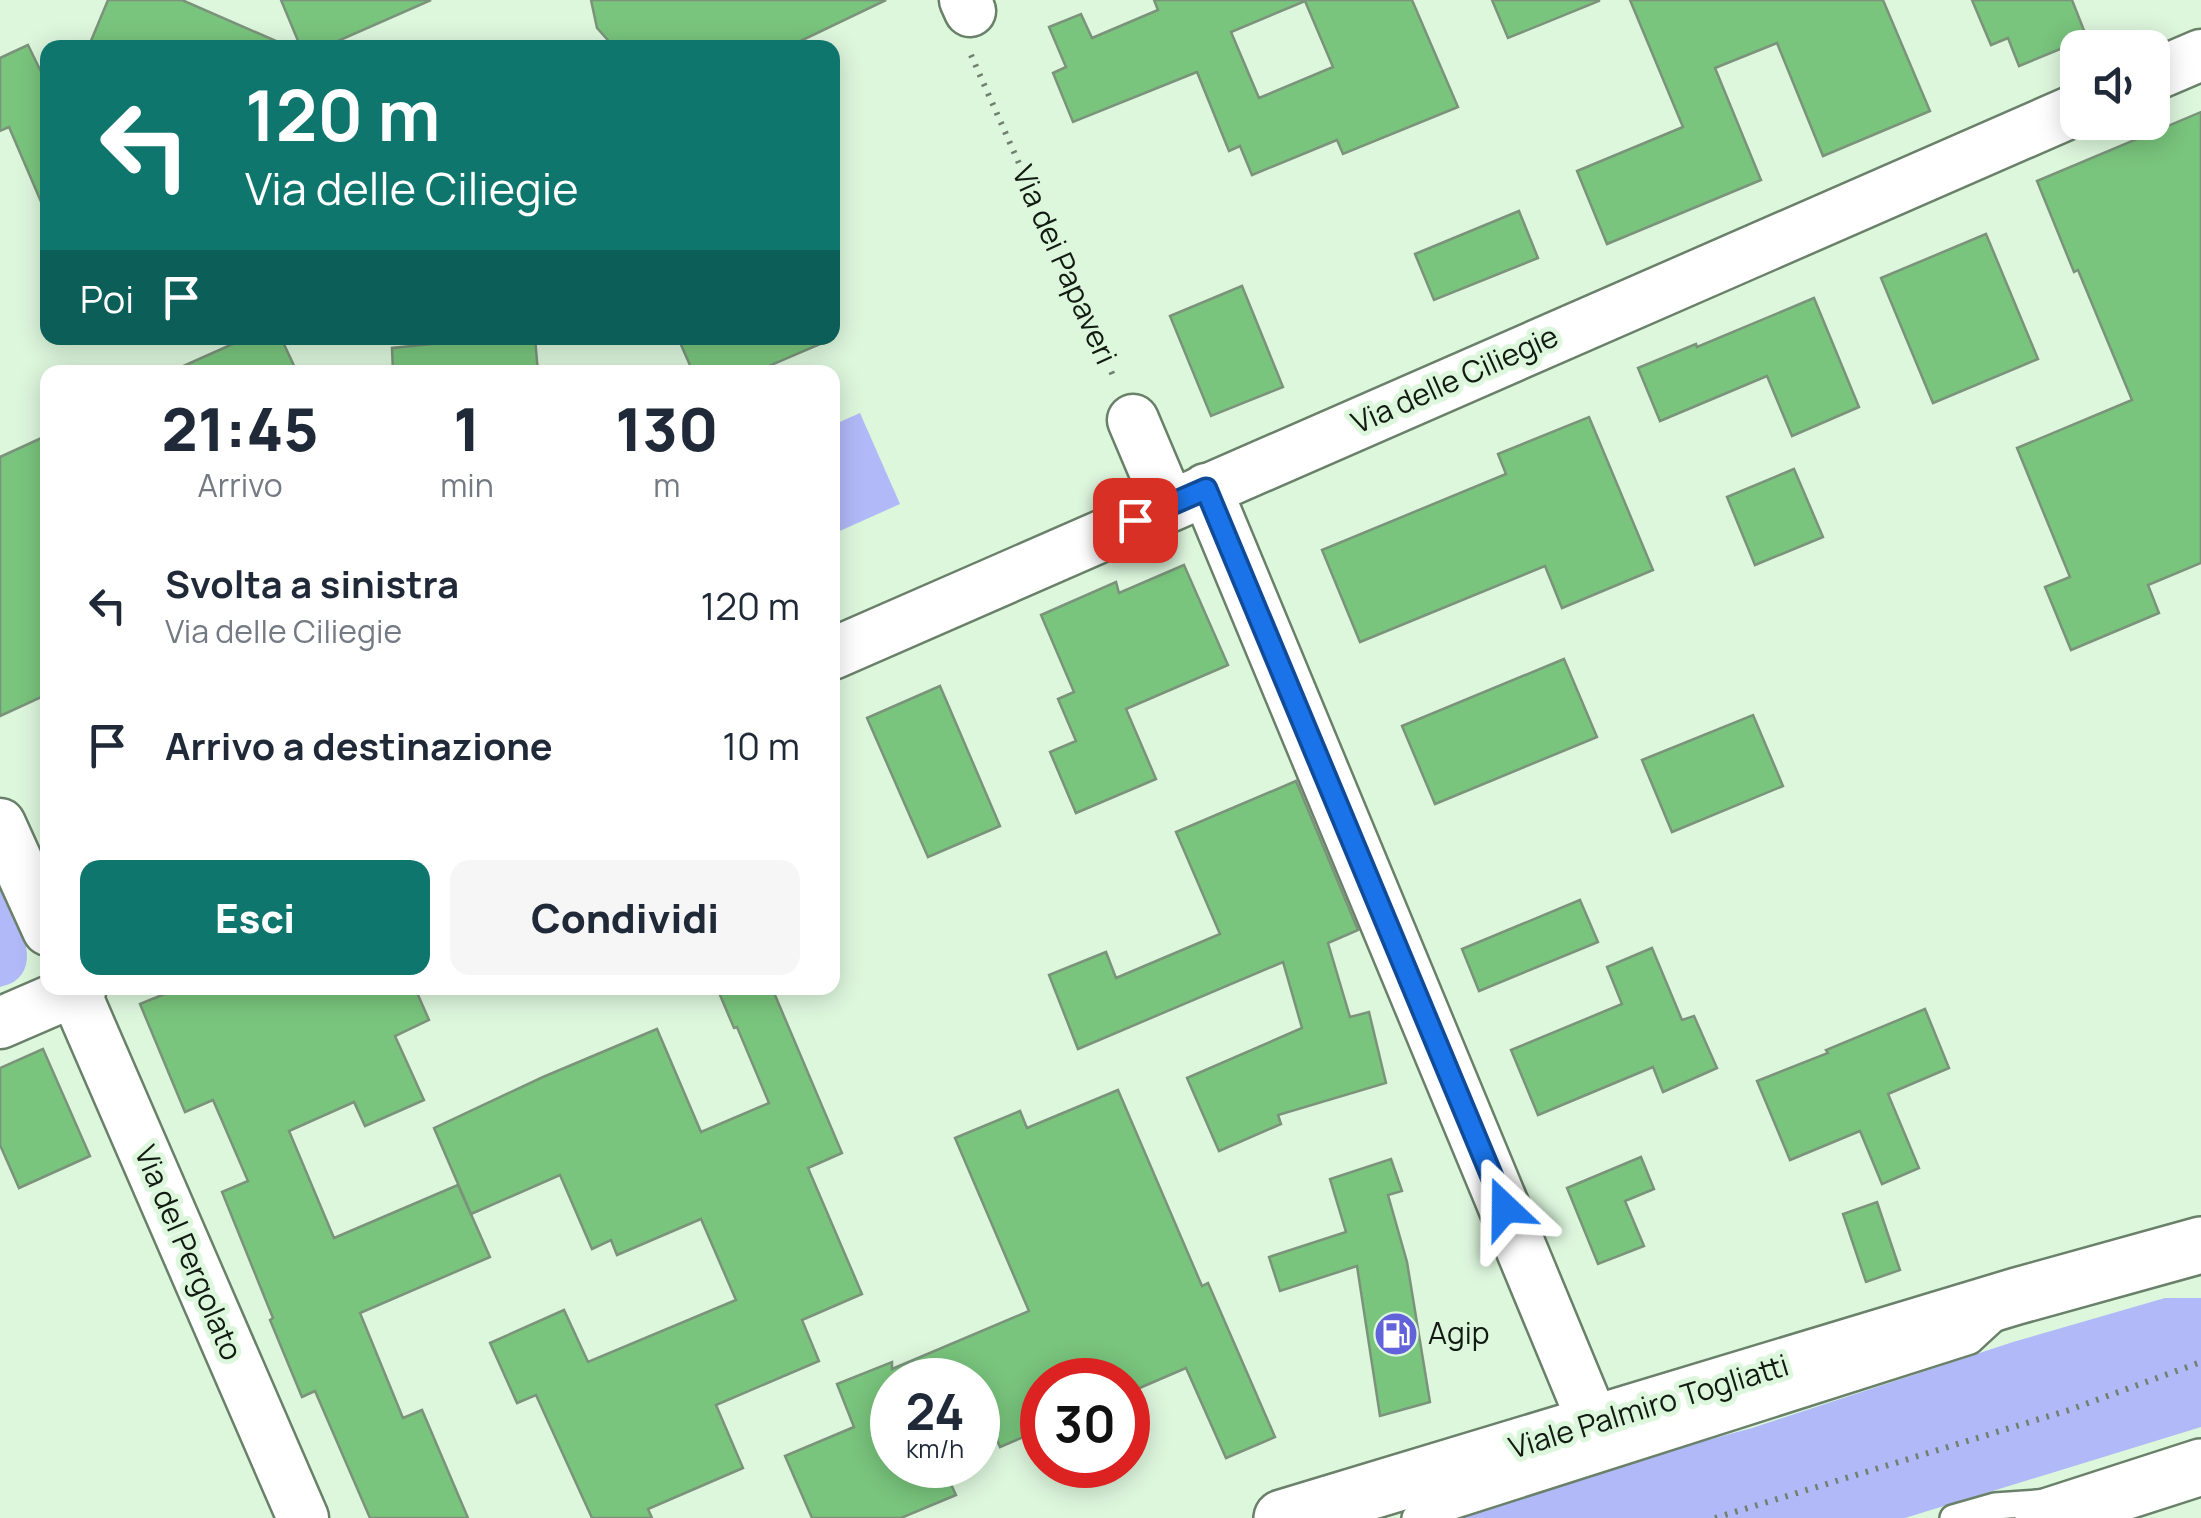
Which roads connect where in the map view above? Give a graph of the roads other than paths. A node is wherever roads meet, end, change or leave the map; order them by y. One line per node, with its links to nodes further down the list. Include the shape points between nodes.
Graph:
1 (2201, 54): 2 (street)
2 (2170, 68)
3 (2060, 116): 5 (street, Via delle Ciliegie)
4 (1132, 420): 5 (street)
5 (1187, 497): 6 (street, Via delle Ciliegie); 14 (street)
6 (840, 650)
7 (0, 824): 8 (street)
8 (40, 912)
9 (62, 995): 11 (street)
10 (79, 995): 17 (street, Via del Pergolato)
11 (0, 1022)
12 (2201, 1245): 13 (main road, Viale Palmiro Togliatti)
13 (2017, 1296): 14 (main road, Viale Palmiro Togliatti); 19 (lane, Viale Palmiro Togliatti, via 1970,1341)
14 (1594, 1424): 18 (main road, Viale Palmiro Togliatti)
15 (2201, 1468): 16 (main road)
16 (2101, 1498): 20 (lane, via 1995,1506); 21 (main road)
17 (302, 1518)
18 (1282, 1518)
19 (1415, 1518)
20 (1952, 1518)
21 (2043, 1518)

